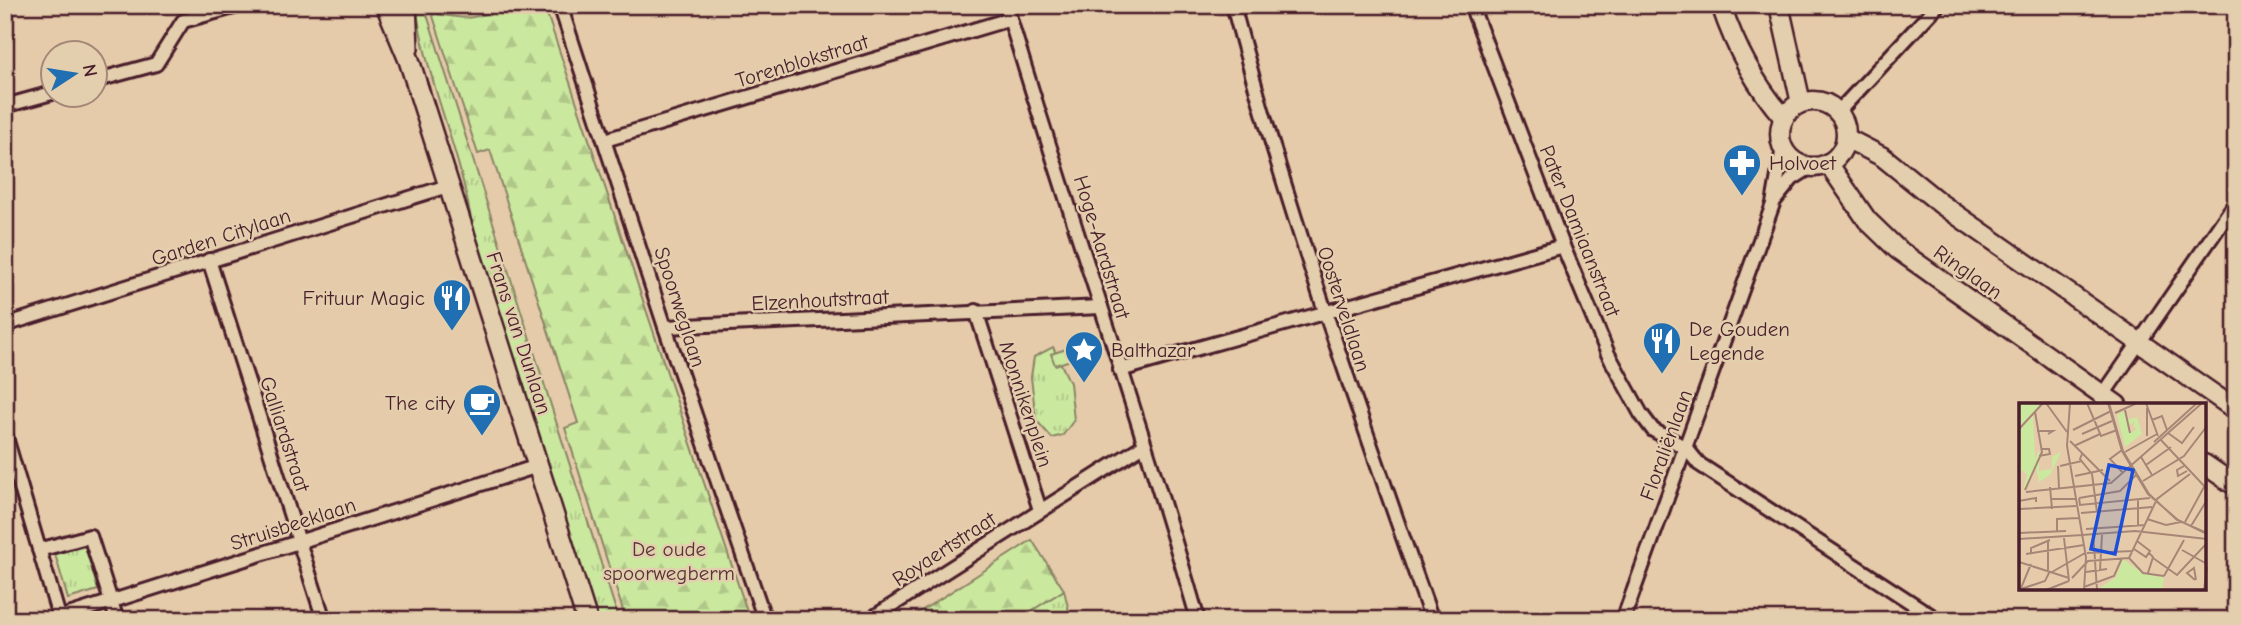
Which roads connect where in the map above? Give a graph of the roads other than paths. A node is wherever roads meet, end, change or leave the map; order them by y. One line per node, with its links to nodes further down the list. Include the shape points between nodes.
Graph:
1 (241, 5): 13 (street, via 183,21 156,64)
2 (386, 5): 12 (main road, Frans van Dunlaan)
3 (406, 5): 12 (main road, Frans van Dunlaan)
4 (559, 5): 20 (street, Spoorweglaan)
5 (1006, 5): 11 (street, Hoge-Aardstraat)
6 (1233, 5): 30 (street, Oosterveldlaan)
7 (1471, 5): 26 (street, Pater Damiaanstraat)
8 (1721, 5): 18 (street, via 1749,69)
9 (1779, 5): 15 (street)
10 (1938, 5): 17 (street)
11 (1010, 19): 20 (street, Torenblokstraat); 28 (street, Hoge-Aardstraat)
12 (409, 60): 23 (main road, Frans van Dunlaan)
13 (108, 77)
14 (38, 97): 16 (street)
15 (1801, 103): 17 (street, via 1817,101); 18 (street)
16 (5, 106)
17 (1839, 111): 19 (street)
18 (1784, 118): 21 (street, via 1780,129)
19 (1846, 138): 22 (street, via 1836,157); 33 (street, Ringlaan, via 1883,157 1941,204)
20 (605, 140): 32 (street, Spoorweglaan)
21 (1783, 147): 22 (street, Ringlaan, via 1794,160); 25 (street, Floraliënlaan)
22 (1819, 165): 25 (street, Floraliënlaan, via 1792,179); 35 (street, Ringlaan, via 1897,249)
23 (448, 186): 27 (street, Garden Citylaan); 41 (main road, Frans van Dunlaan)
24 (2236, 202): 33 (street)
25 (1773, 204): 39 (street, Floraliënlaan)
26 (1563, 246): 30 (street); 39 (street, Pater Damiaanstraat, via 1608,354 1641,414 1653,430)
27 (209, 260): 31 (street, Garden Citylaan); 44 (street, Galliardstraat)
28 (1101, 307): 29 (street, Monnikenplein); 34 (street, Hoge-Aardstraat)
29 (976, 311): 32 (street, Elzenhoutstraat); 43 (street, Monnikenplein)
30 (1324, 311): 34 (street); 54 (street, Oosterveldlaan)
31 (5, 325)
32 (665, 327): 51 (street, Spoorweglaan)
33 (2139, 342): 35 (street, Ringlaan); 36 (street, Ringlaan)
34 (1120, 370): 38 (street, Hoge-Aardstraat)
35 (2110, 399)
36 (2236, 410)
37 (5, 434): 45 (street)
38 (1144, 445): 43 (street, Monnikenplein); 53 (street, Hoge-Aardstraat)
39 (1686, 447): 55 (street, Floraliënlaan); 56 (street, Pater Damiaanstraat, via 1699,464)
40 (2206, 465): 42 (street)
41 (538, 466): 44 (street, Struisbeeklaan); 50 (main road, Frans van Dunlaan)
42 (2236, 485)
43 (1040, 510): 52 (street, Royaertstraat)
44 (299, 542): 46 (street, Struisbeeklaan); 49 (street, Galliardstraat)
45 (39, 550): 46 (street, via 89,536); 47 (street)
46 (111, 602): 47 (street, Struisbeeklaan); 48 (street)
47 (60, 619)
48 (117, 620)
49 (324, 620)
50 (587, 620)
51 (765, 620)
52 (869, 620)
53 (1198, 620)
54 (1432, 620)
55 (1623, 620)
56 (1938, 620)

